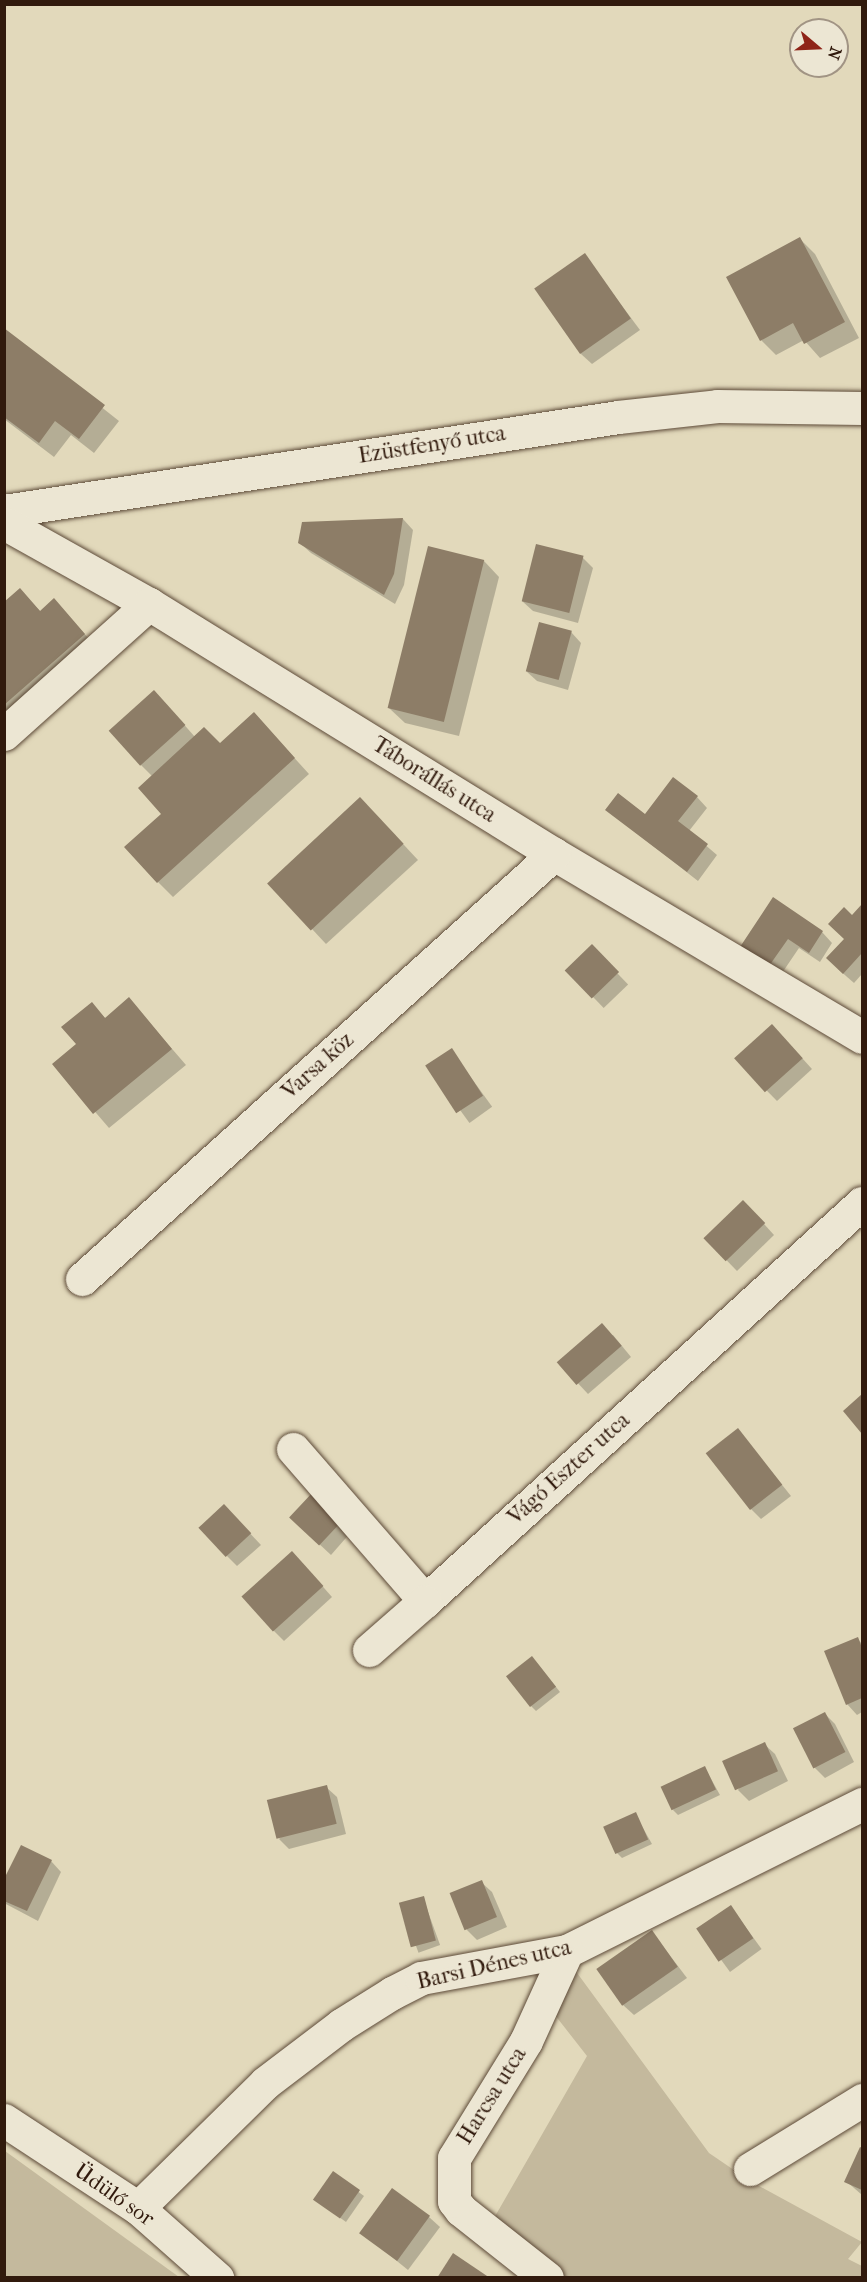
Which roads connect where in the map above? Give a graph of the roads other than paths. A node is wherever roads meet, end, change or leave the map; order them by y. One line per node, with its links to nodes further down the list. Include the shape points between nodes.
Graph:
1 (862, 408): 2 (street, Ezüstfenyő utca, via 717,406 618,417)
2 (4, 511)
3 (4, 523): 4 (street, Táborállás utca)
4 (148, 604): 5 (street); 6 (street, Táborállás utca)
5 (4, 734)
6 (554, 854): 7 (street, Táborállás utca); 9 (street, Varsa köz)
7 (862, 1037)
8 (862, 1203): 11 (street, Vágó Eszter utca)
9 (82, 1279)
10 (293, 1449): 11 (street)
11 (425, 1600): 12 (street, Vágó Eszter utca)
12 (369, 1650)
13 (862, 1804): 14 (street, Barsi Dénes utca)
14 (567, 1951): 18 (street, Barsi Dénes utca, via 422,1978 392,1993 341,2025 265,2083); 20 (street, Harcsa utca, via 526,2041 454,2158 454,2200 460,2210)
15 (862, 2100): 17 (street)
16 (4, 2120): 18 (street, Üdülő sor)
17 (750, 2169)
18 (138, 2208): 19 (street, Üdülő sor)
19 (217, 2277)
20 (547, 2277)

